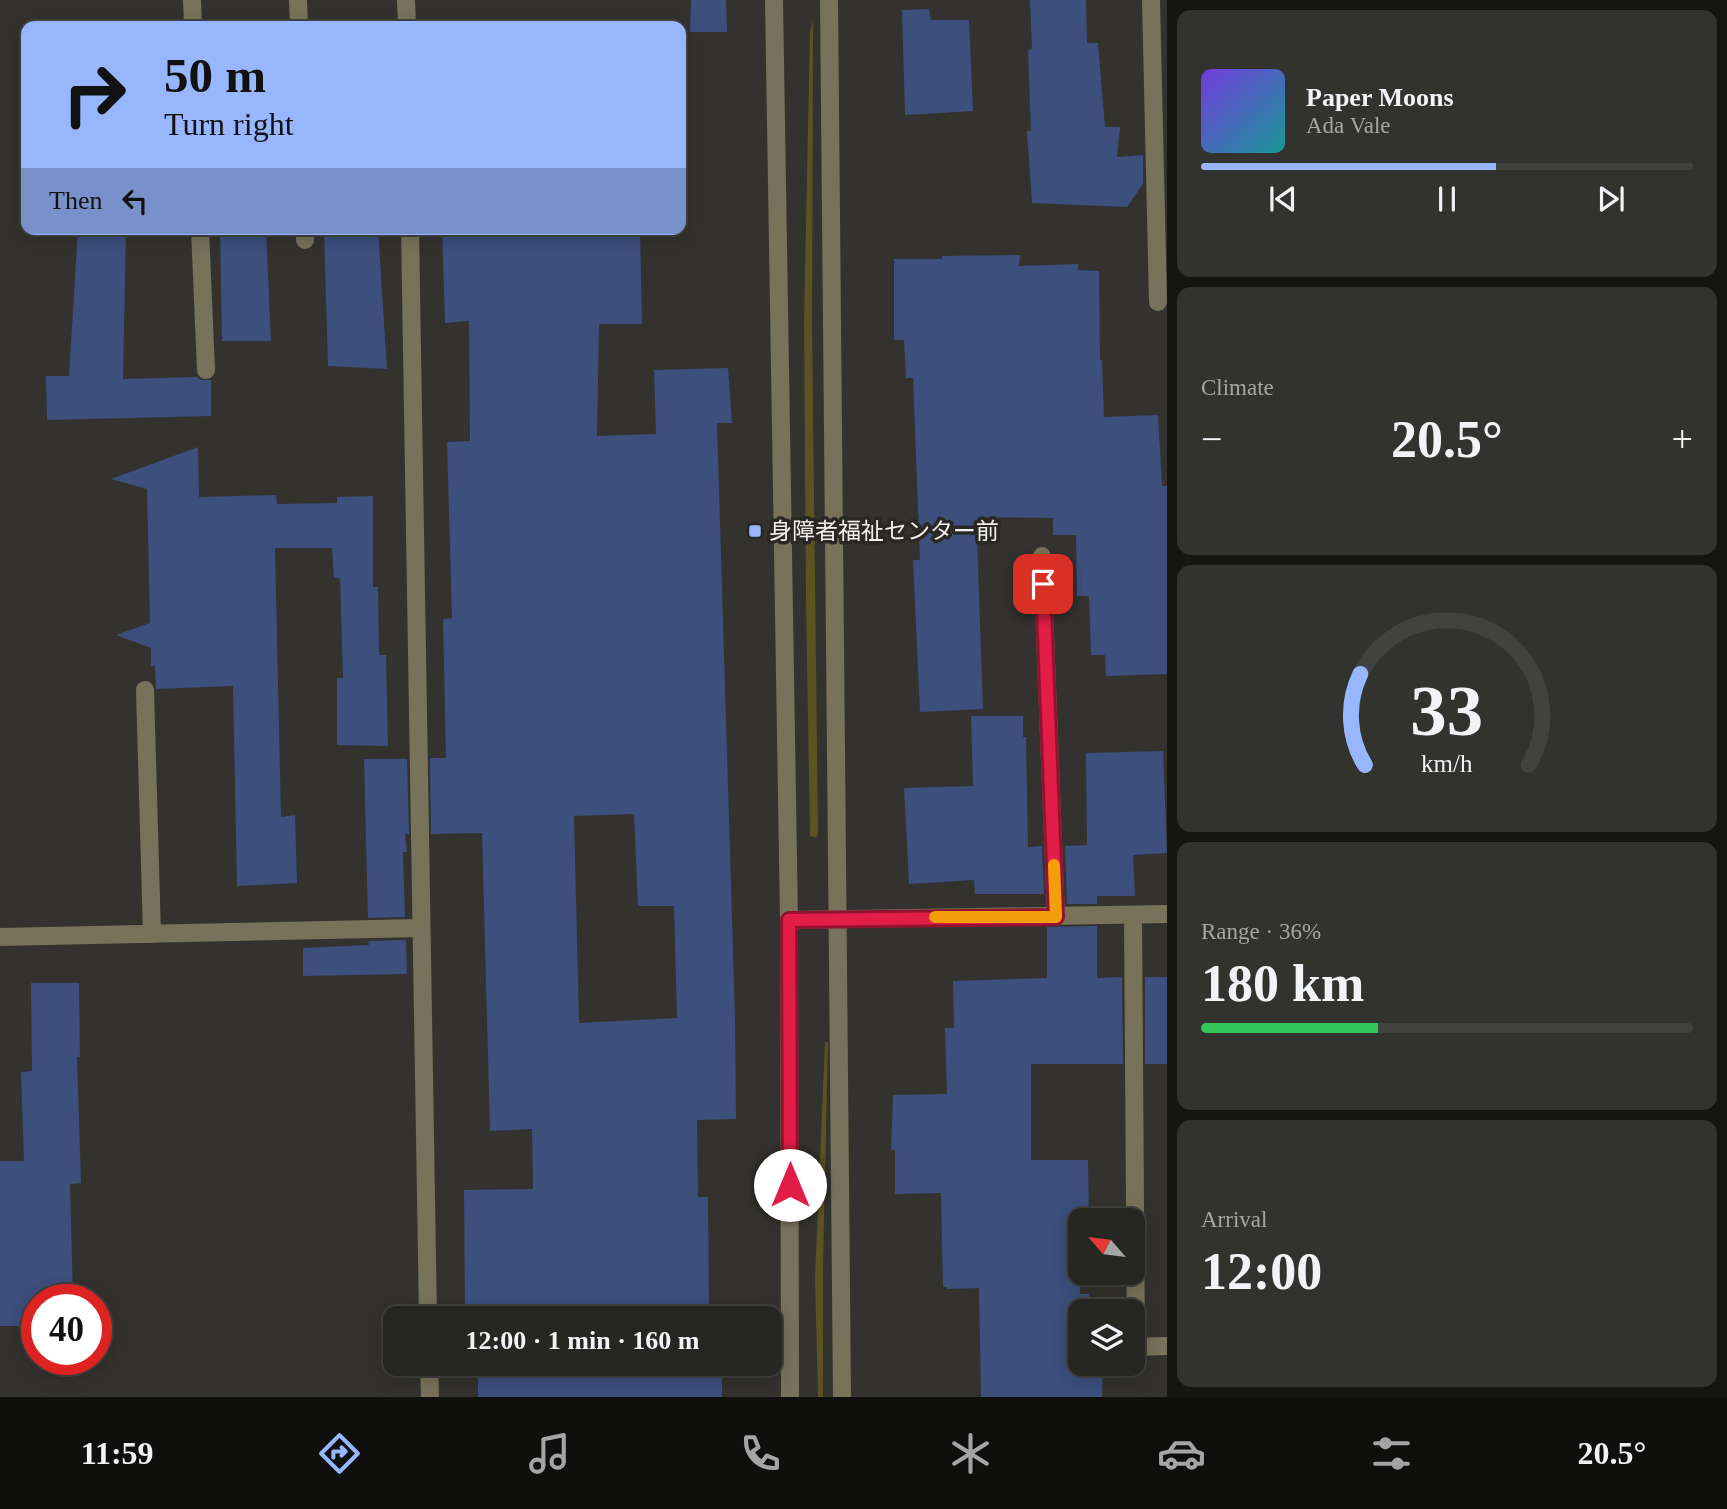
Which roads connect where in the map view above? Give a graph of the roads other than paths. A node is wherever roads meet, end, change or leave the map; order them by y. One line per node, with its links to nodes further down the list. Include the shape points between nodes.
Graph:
1 (192, 0): 7 (street)
2 (298, 0): 8 (street)
3 (407, 0): 9 (street)
4 (774, 0): 20 (street)
5 (829, 0): 19 (street)
6 (1151, 0): 12 (street)
7 (193, 21)
8 (299, 21)
9 (407, 21)
10 (200, 235): 13 (street)
11 (410, 235): 21 (street)
12 (1158, 302)
13 (206, 370)
14 (1042, 556): 18 (street)
15 (145, 690): 22 (street)
16 (1167, 914): 17 (street)
17 (1133, 915): 18 (street); 25 (street, via 1136,1347)
18 (1056, 917): 19 (street)
19 (838, 918): 20 (street); 29 (street)
20 (789, 920): 28 (street)
21 (421, 928): 22 (street); 24 (street)
22 (152, 934): 23 (street)
23 (0, 937)
24 (428, 1306)
25 (1167, 1346)
26 (429, 1376): 27 (street)
27 (430, 1397)
28 (790, 1397)
29 (842, 1397)

